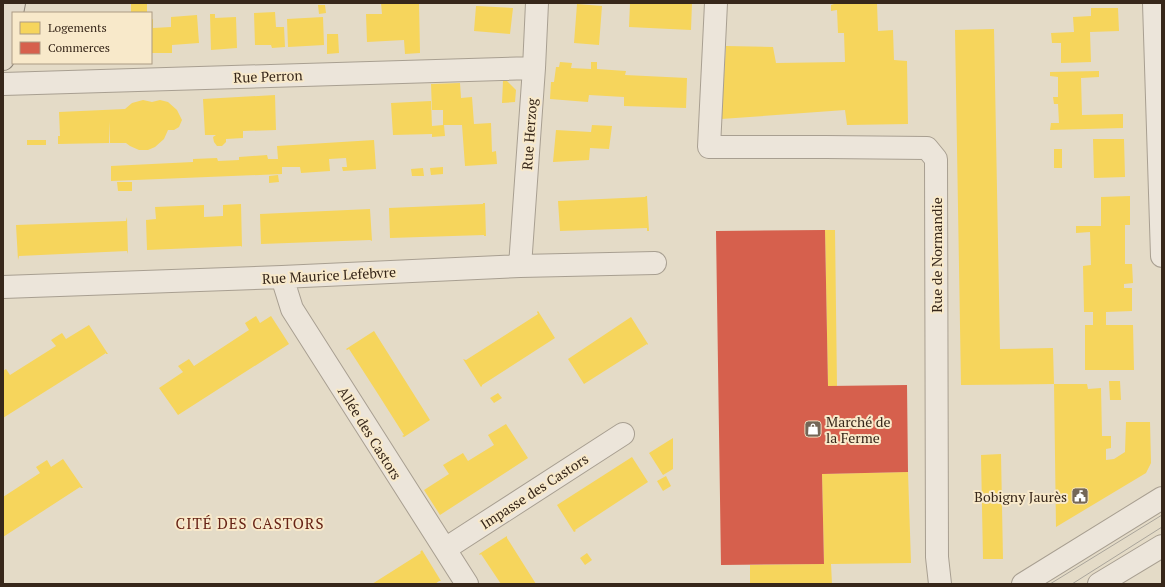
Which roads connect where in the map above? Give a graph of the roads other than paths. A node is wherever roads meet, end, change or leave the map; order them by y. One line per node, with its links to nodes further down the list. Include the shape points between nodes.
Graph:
1 (537, 3): 6 (street, Rue Herzog)
2 (716, 3): 18 (street, Rue de Normandie, via 709,147 927,148 936,159 937,557)
3 (1154, 3): 8 (street)
4 (12, 13): 5 (main road)
5 (3, 59)
6 (534, 68): 7 (street, Rue Perron); 10 (street, Rue Herzog)
7 (3, 84)
8 (1162, 256)
9 (655, 263): 10 (street, Rue Maurice Lefebvre)
10 (520, 266): 11 (street, Rue Maurice Lefebvre)
11 (282, 277): 12 (street, Rue Maurice Lefebvre); 16 (street, Allée des Castors, via 292,309)
12 (3, 287)
13 (623, 434): 16 (street, Impasse des Castors)
14 (1162, 498): 19 (street)
15 (1162, 546): 20 (street)
16 (445, 549): 17 (street, Allée des Castors)
17 (467, 584)
18 (940, 584)
19 (1023, 584)
20 (1099, 584)

